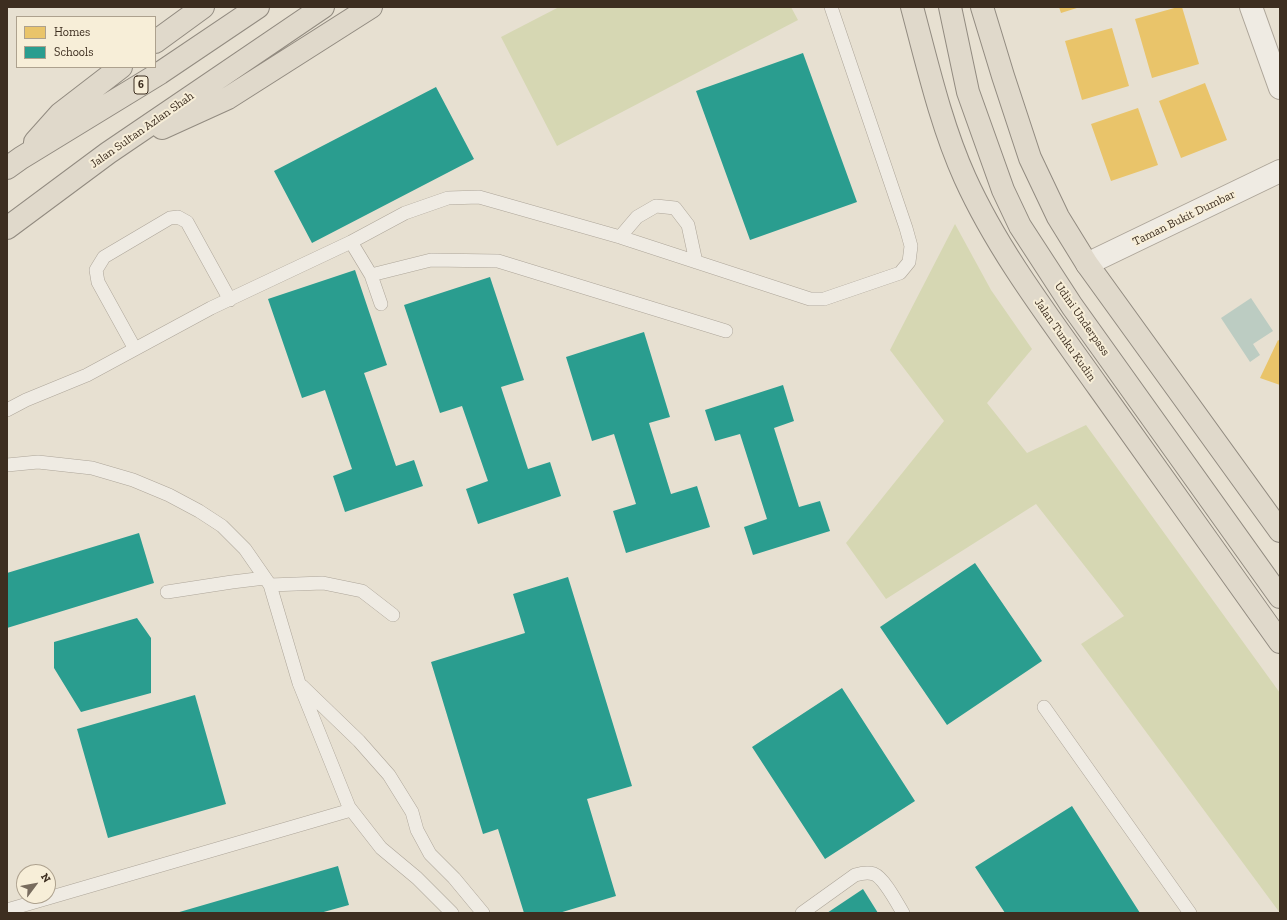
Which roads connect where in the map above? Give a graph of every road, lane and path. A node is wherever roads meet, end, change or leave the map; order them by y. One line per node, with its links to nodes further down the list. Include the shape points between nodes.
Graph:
1 (203, 7): 10 (highway)
2 (258, 7): 14 (highway, 6, via 160,73)
3 (323, 7): 13 (highway, Jalan Sultan Azlan Shah)
4 (371, 7): 13 (highway, via 228,98)
5 (831, 7): 19 (lane, via 906,228 911,246 909,262 900,273 824,299 810,299)
6 (912, 7): 33 (highway, Jalan Tunku Kudin, via 951,144 982,213 1042,308)
7 (950, 7): 31 (highway, Udini Underpass, via 968,92 1003,190 1020,226 1072,306)
8 (982, 7): 20 (highway, via 1030,158 1058,218)
9 (1251, 7): 12 (street)
10 (156, 41)
11 (120, 68): 14 (highway, via 60,114)
12 (1280, 88)
13 (108, 153): 16 (highway, Jalan Sultan Azlan Shah)
14 (14, 163)
15 (1280, 171): 20 (street, Taman Bukit Dumbar)
16 (7, 228)
17 (620, 237): 18 (lane, via 479,197 448,198 405,213); 19 (lane); 19 (lane, via 637,217 656,206 675,208 688,225)
18 (351, 242): 21 (lane); 22 (lane)
19 (696, 262)
20 (1087, 264): 28 (highway)
21 (371, 275): 23 (lane); 24 (lane, via 431,260 498,261)
22 (230, 300): 25 (lane); 25 (lane, via 187,222 178,217 170,218 104,257 96,270 98,282)
23 (381, 304)
24 (726, 331)
25 (134, 349): 26 (lane, via 86,375)
26 (7, 410)
27 (7, 465): 29 (lane, via 38,462 92,468 169,495 222,526 245,549)
28 (1280, 531)
29 (267, 582): 30 (lane, via 232,582); 32 (lane, via 323,583 362,591); 34 (lane)
30 (167, 592)
31 (1280, 597)
32 (394, 616)
33 (1280, 642)
34 (300, 683): 36 (lane); 39 (lane, via 359,741 389,775 412,812 417,830 430,854)
35 (1044, 707): 42 (lane)
36 (351, 810): 37 (lane); 38 (lane, via 381,848 417,878)
37 (7, 910)
38 (452, 913)
39 (483, 913)
40 (802, 913): 41 (lane, via 855,875 866,872 876,874)
41 (903, 913)
42 (1190, 913)

